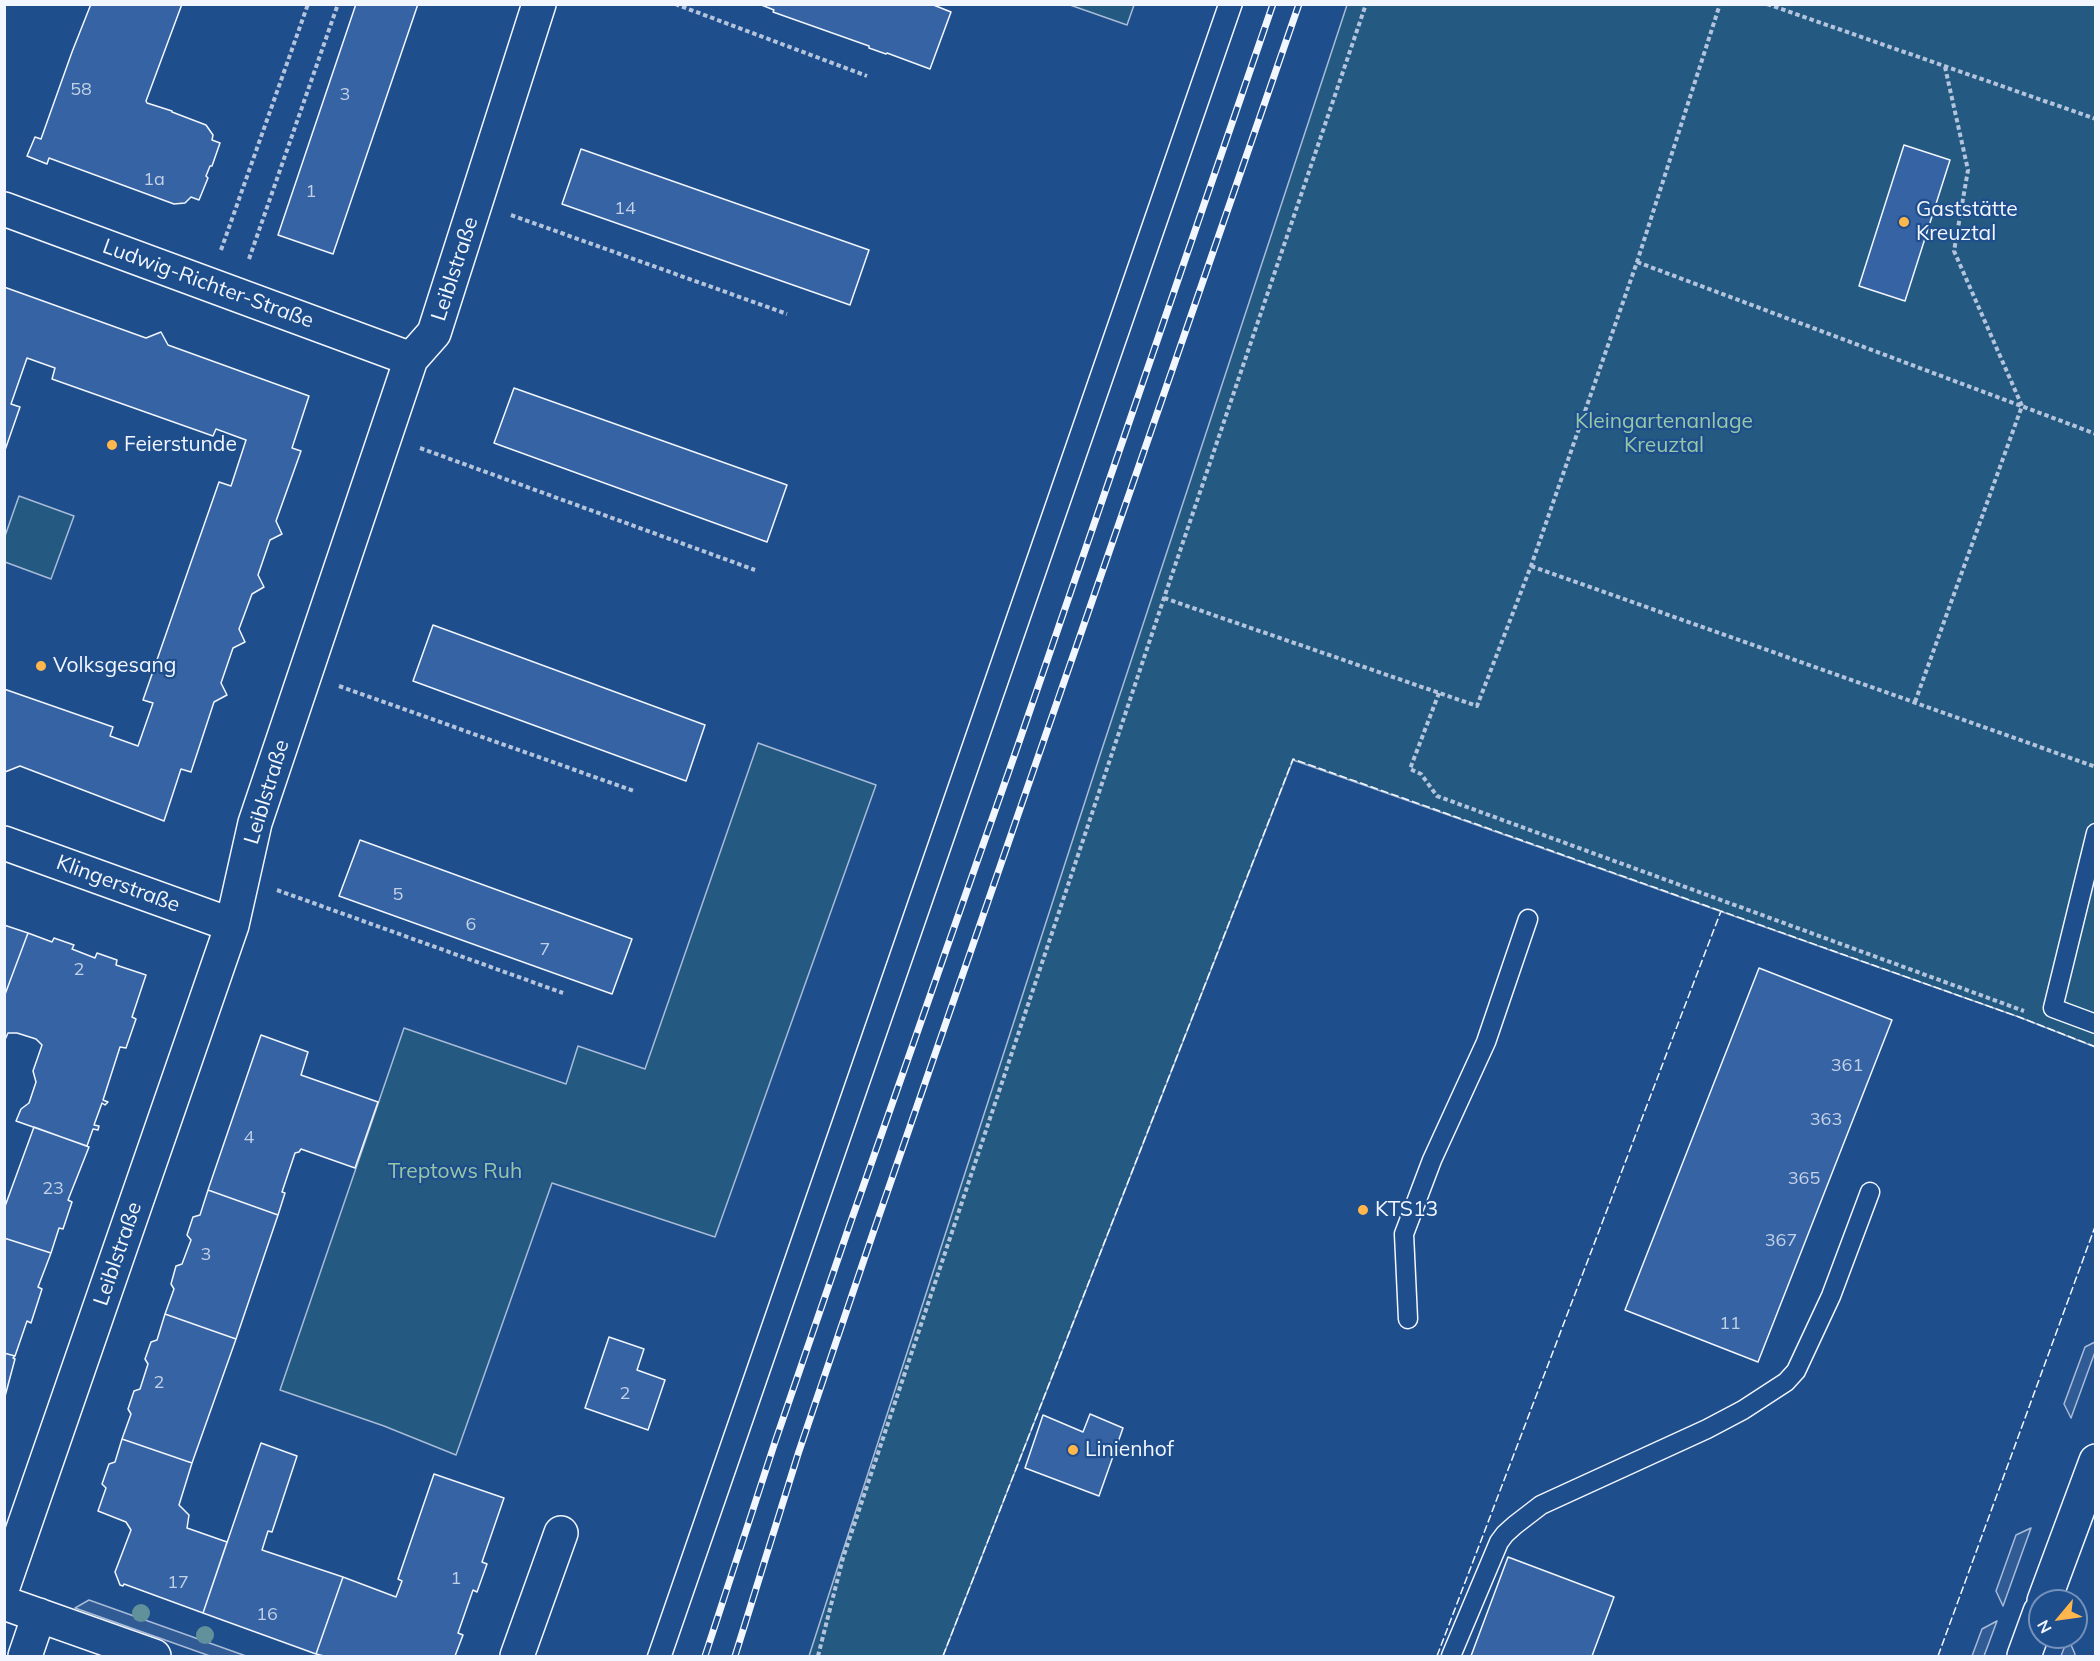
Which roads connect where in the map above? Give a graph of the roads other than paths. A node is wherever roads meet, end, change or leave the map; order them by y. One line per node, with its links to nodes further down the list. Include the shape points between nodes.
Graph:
1 (539, 4): 3 (street, Leiblstraße, via 434,333)
2 (4, 209): 3 (street, Ludwig-Richter-Straße)
3 (411, 359): 7 (street, Leiblstraße, via 255,823)
4 (2096, 834): 8 (lane, via 2054,1008)
5 (4, 843): 7 (street, Klingerstraße)
6 (1528, 919): 10 (lane, via 1485,1042 1404,1234)
7 (232, 926): 13 (street, Leiblstraße)
8 (2096, 1024)
9 (1870, 1192): 20 (lane, via 1827,1305 1796,1371 1743,1410 1541,1505 1515,1525 1499,1542)
10 (1408, 1319)
11 (2096, 1461): 14 (street)
12 (561, 1533): 19 (street)
13 (4, 1584)
14 (2048, 1589)
15 (4, 1603): 16 (street)
16 (39, 1616): 17 (street); 18 (street)
17 (25, 1656)
18 (154, 1656)
19 (517, 1656)
20 (1451, 1656)

